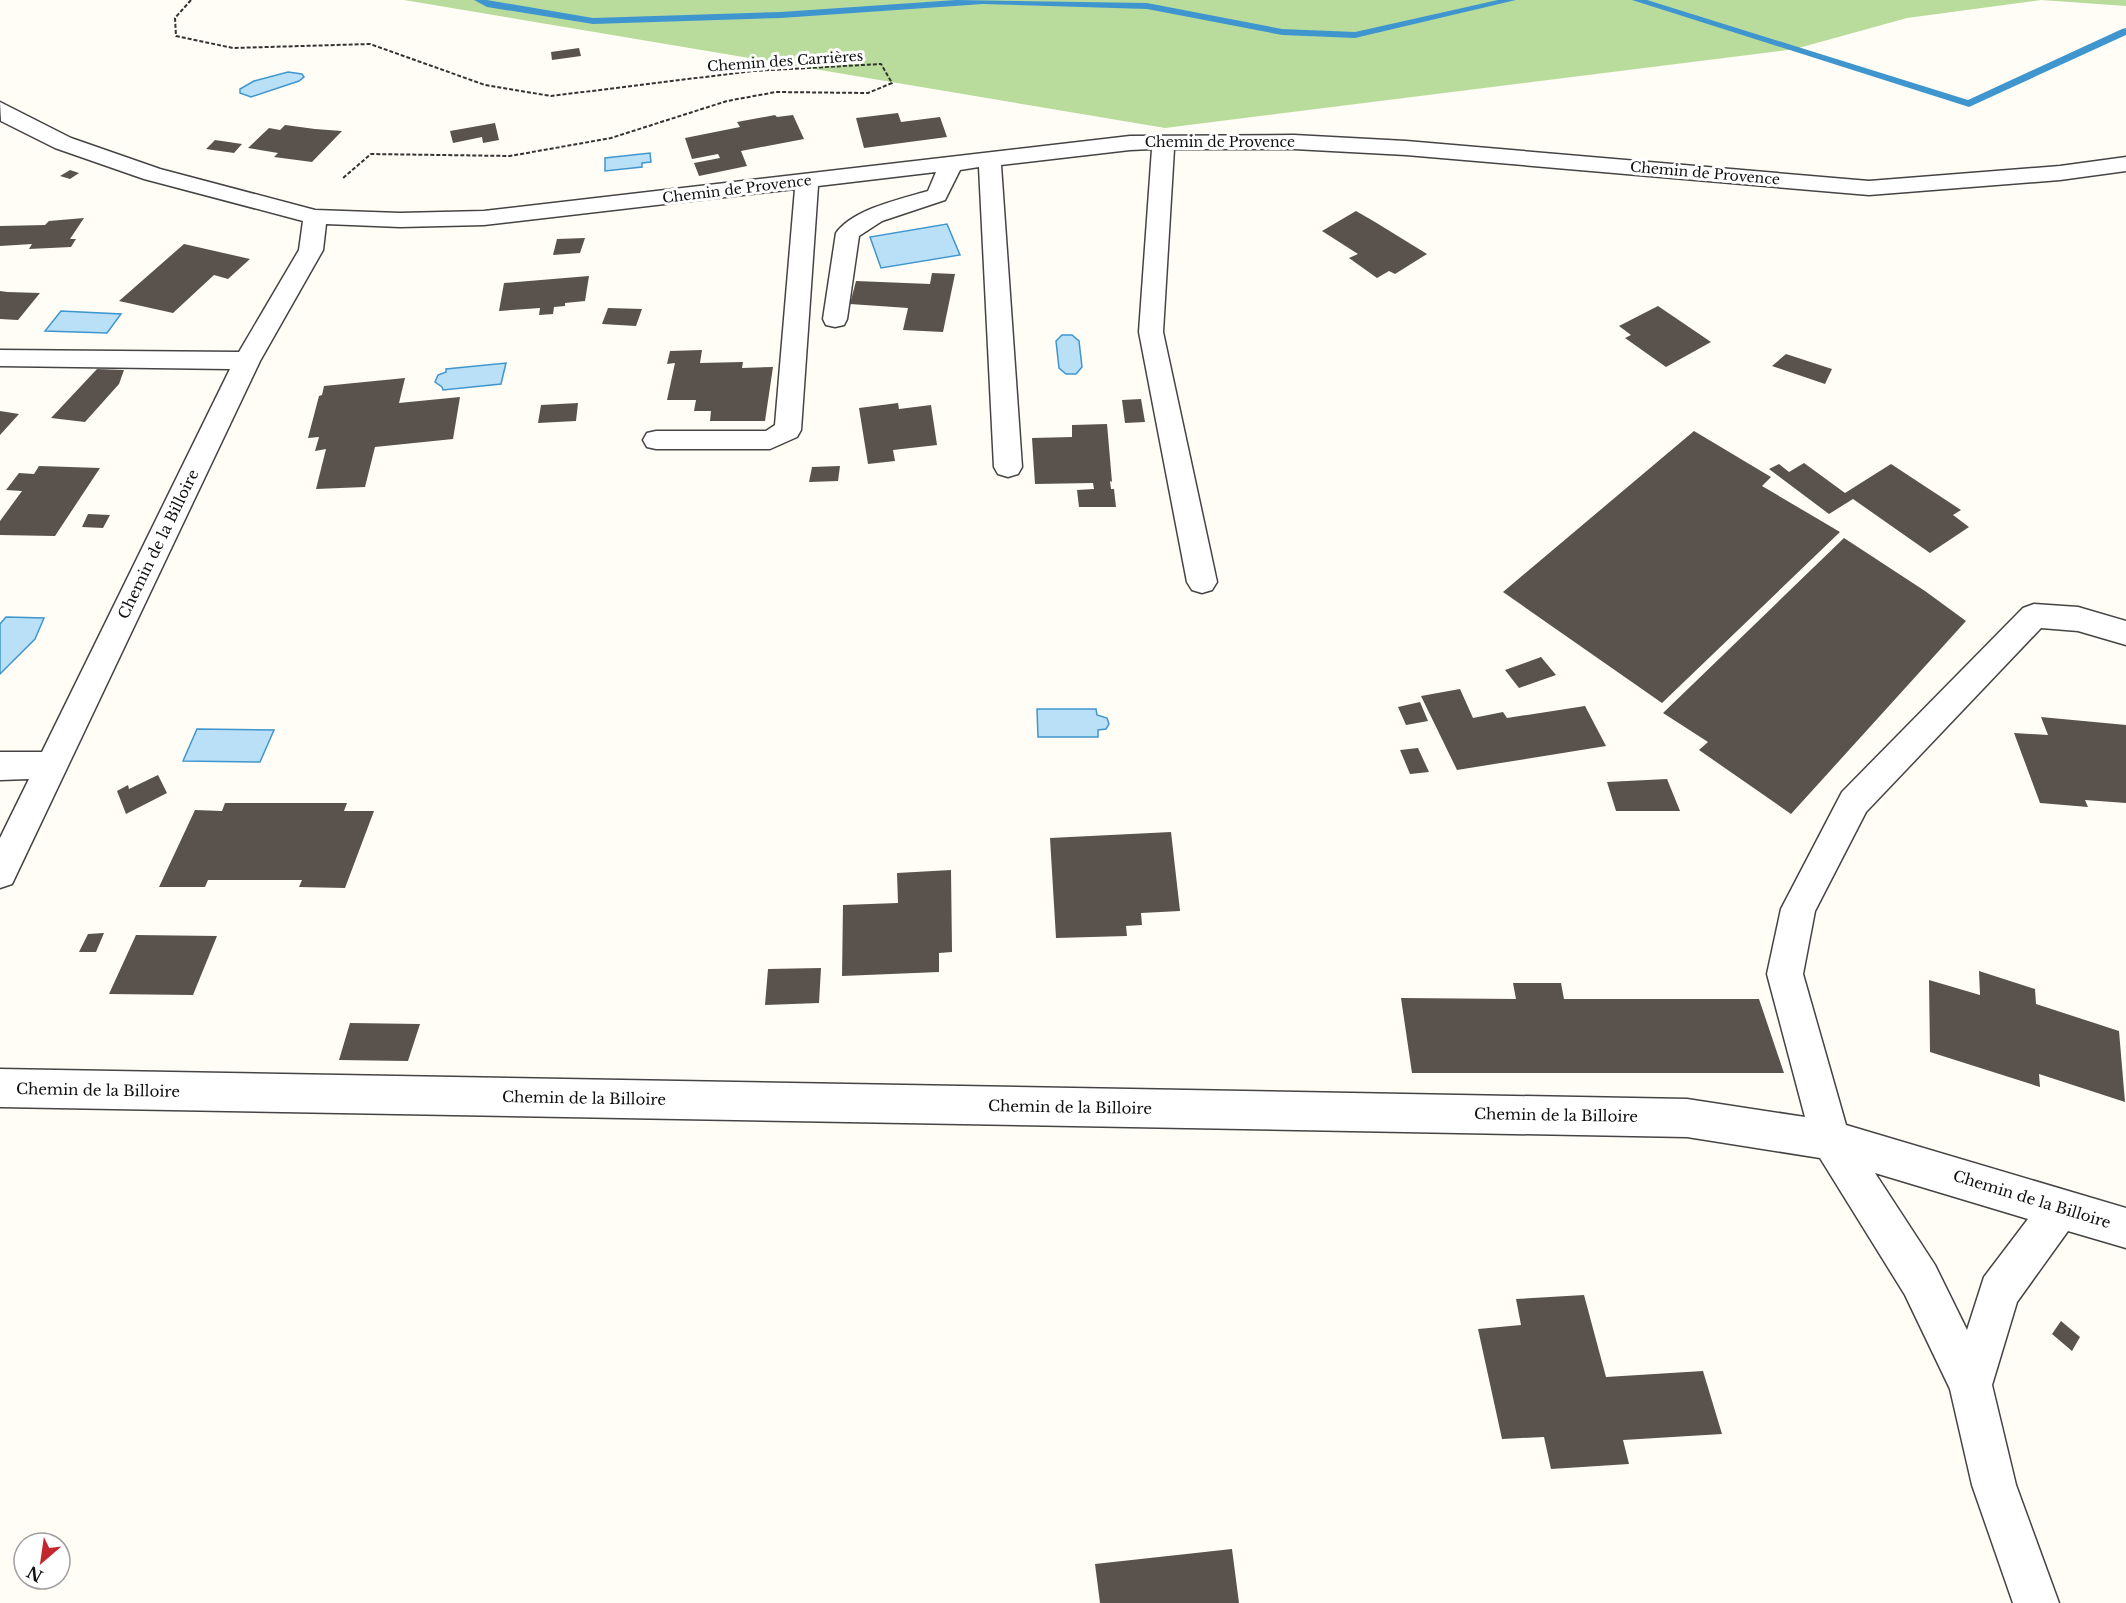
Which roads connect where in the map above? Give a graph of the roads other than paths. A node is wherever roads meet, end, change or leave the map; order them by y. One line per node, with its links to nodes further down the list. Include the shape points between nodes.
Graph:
1 (0, 108): 7 (street, Chemin de Provence, via 63,143 152,174)
2 (1163, 143): 3 (street, Chemin de Provence, via 1130,143); 5 (street, Chemin de Provence, via 1294,142 1406,148 1869,188); 13 (street, via 1151,332)
3 (990, 159): 4 (street, Chemin de Provence); 12 (street)
4 (951, 164): 6 (street, Chemin de Provence); 8 (street, via 937,195 874,216 848,233)
5 (2126, 164)
6 (807, 180): 7 (street, Chemin de Provence, via 484,218); 11 (street, via 788,430 770,440)
7 (315, 217): 10 (street, Chemin de la Billoire, via 311,250)
8 (835, 319)
9 (0, 358): 10 (street)
10 (247, 361): 15 (street, Chemin de la Billoire)
11 (656, 440)
12 (1008, 467)
13 (1202, 582)
14 (2126, 633): 19 (street, via 2078,619 2034,616 1854,802 1798,909 1785,974)
15 (51, 765): 16 (street); 17 (street, Chemin de la Billoire)
16 (0, 766)
17 (0, 873)
18 (0, 1088): 19 (street, Chemin de la Billoire, via 1687,1118)
19 (1831, 1140): 20 (street, Chemin de la Billoire); 22 (street, via 1920,1280)
20 (2061, 1207): 21 (street, Chemin de la Billoire); 22 (street, via 2000,1292)
21 (2126, 1228)
22 (1971, 1385): 23 (street, via 1994,1485)
23 (2036, 1603)

